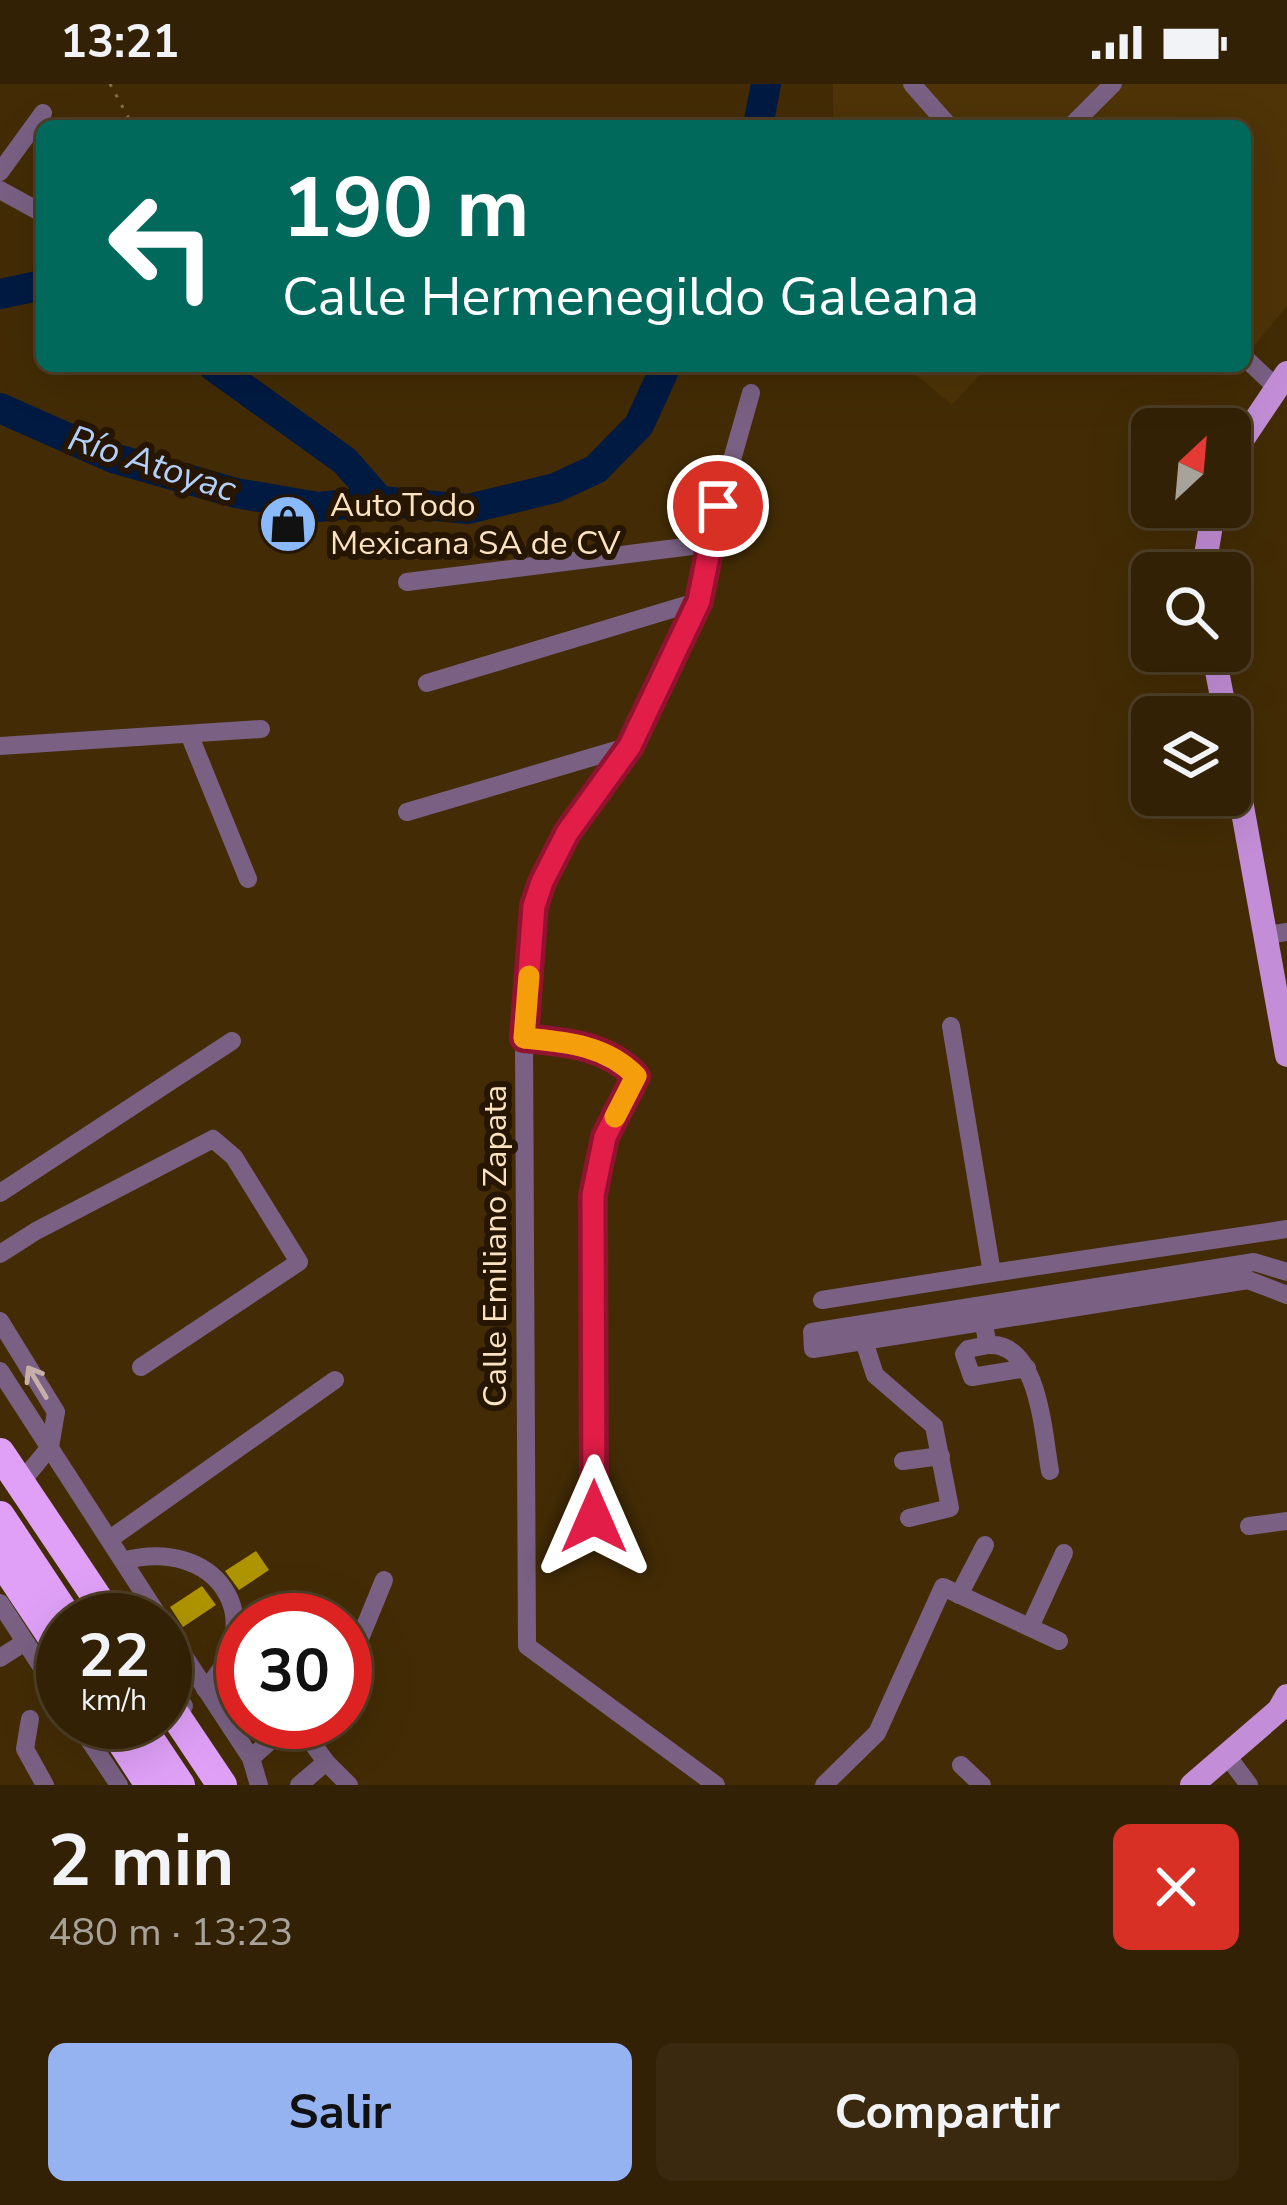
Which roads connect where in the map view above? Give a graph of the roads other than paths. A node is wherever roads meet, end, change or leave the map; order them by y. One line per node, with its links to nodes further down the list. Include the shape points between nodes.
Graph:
1 (913, 84): 5 (street)
2 (1113, 84): 6 (street)
3 (43, 113): 4 (street)
4 (38, 120)
5 (944, 120)
6 (1077, 120)
7 (36, 123): 8 (street)
8 (0, 172)
9 (3, 198): 10 (street)
10 (36, 210)
11 (1251, 362): 12 (street)
12 (1281, 380): 14 (main road)
13 (751, 393): 15 (street, Calle Emiliano Zapata)
14 (1251, 426)
15 (708, 544): 16 (street); 17 (street, Calle Emiliano Zapata)
16 (406, 582)
17 (699, 601): 18 (street); 22 (street, Calle Emiliano Zapata)
18 (427, 682)
19 (261, 729): 20 (street)
20 (189, 734): 21 (street); 25 (street)
21 (0, 746)
22 (630, 746): 23 (street); 28 (street, Calle Emiliano Zapata, via 542,882)
23 (407, 812)
24 (1249, 816): 26 (main road)
25 (248, 879)
26 (1278, 934): 30 (main road)
27 (951, 1025): 35 (street)
28 (524, 1038): 53 (street, via 618,1058 636,1076 605,1137 593,1195); 105 (street, Calle Emiliano Zapata, via 527,1646)
29 (232, 1041): 31 (street)
30 (1287, 1055)
31 (0, 1193)
32 (1287, 1229): 35 (street)
33 (0, 1254): 42 (street, via 213,1139 234,1157 299,1262)
34 (1287, 1272): 36 (street, via 1254,1262)
35 (992, 1273): 38 (street)
36 (1182, 1281): 37 (street, via 1248,1280); 39 (street)
37 (1287, 1295)
38 (822, 1300)
39 (981, 1314): 41 (street); 48 (street, via 861,1333 875,1375 934,1426)
40 (0, 1321): 46 (street, one-way to 40, via 56,1412)
41 (988, 1345): 43 (street, via 1004,1343); 43 (street, via 964,1354 972,1377)
42 (141, 1367)
43 (1027, 1368): 50 (street)
44 (0, 1371): 46 (street)
45 (334, 1380): 57 (street)
46 (50, 1447): 51 (street); 57 (street)
47 (0, 1450): 51 (street); 66 (highway)
48 (940, 1456): 49 (street); 54 (street, via 950,1508)
49 (903, 1461)
50 (1050, 1471)
51 (14, 1475): 65 (highway); 67 (street)
52 (0, 1516): 64 (highway)
53 (594, 1517)
54 (909, 1517)
55 (1287, 1521): 56 (street)
56 (1249, 1526)
57 (110, 1539): 61 (street)
58 (985, 1545): 63 (street)
59 (1064, 1553): 73 (street)
60 (0, 1558): 72 (highway)
61 (123, 1561): 68 (street); 69 (street, via 164,1554 201,1567)
62 (384, 1580): 70 (street)
63 (951, 1591): 73 (street); 106 (street, via 877,1733)
64 (51, 1593)
65 (82, 1593)
66 (94, 1593)
67 (105, 1593)
68 (144, 1593)
69 (224, 1593)
70 (372, 1609)
71 (2, 1612): 75 (street)
72 (36, 1612)
73 (1030, 1627): 74 (street)
74 (1059, 1640)
75 (25, 1642): 76 (street); 77 (street)
76 (0, 1658)
77 (36, 1659)
78 (192, 1669): 80 (street)
79 (216, 1677): 80 (street)
80 (205, 1690): 92 (street)
81 (1287, 1696): 91 (main road)
82 (192, 1718): 101 (street)
83 (30, 1719): 95 (street, via 25,1749)
84 (192, 1740): 100 (highway)
85 (95, 1749): 96 (street)
86 (127, 1749): 97 (highway)
87 (156, 1749): 98 (highway)
88 (183, 1749): 99 (highway)
89 (262, 1749): 92 (street)
90 (316, 1749): 93 (street)
91 (1228, 1757): 108 (main road); 109 (street)
92 (251, 1758): 102 (street)
93 (326, 1762): 103 (street); 104 (street)
94 (961, 1766): 107 (street)
95 (45, 1785)
96 (119, 1785)
97 (150, 1785)
98 (180, 1785)
99 (207, 1785)
100 (222, 1785)
101 (237, 1785)
102 (259, 1785)
103 (299, 1785)
104 (349, 1785)
105 (716, 1785)
106 (824, 1785)
107 (982, 1785)
108 (1192, 1785)
109 (1249, 1785)

